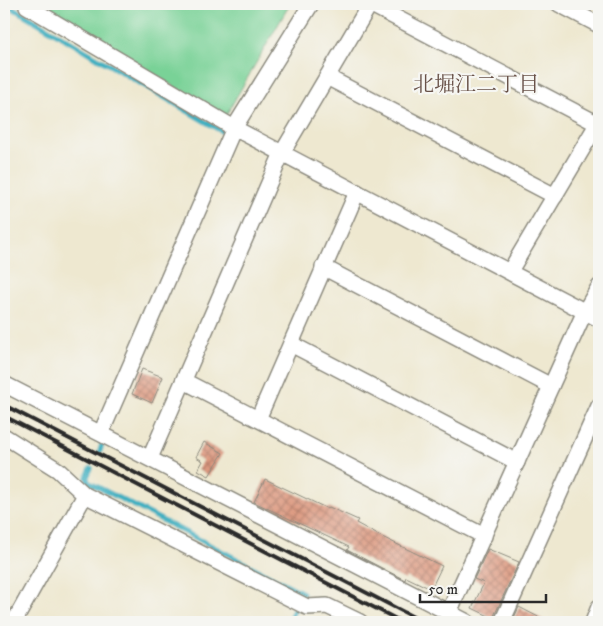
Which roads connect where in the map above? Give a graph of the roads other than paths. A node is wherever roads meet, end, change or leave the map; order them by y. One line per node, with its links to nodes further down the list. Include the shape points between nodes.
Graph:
1 (28, 4): 9 (street)
2 (310, 4): 9 (street)
3 (370, 4): 7 (street); 8 (street)
4 (559, 4): 5 (street)
5 (579, 8): 6 (street)
6 (599, 25)
7 (328, 77): 10 (street); 12 (street)
8 (599, 123): 12 (street)
9 (232, 134): 10 (street); 24 (street)
10 (282, 153): 11 (street); 19 (street)
11 (357, 192): 13 (street); 14 (street)
12 (554, 196): 14 (street)
13 (323, 267): 18 (street); 21 (street)
14 (510, 271): 16 (street)
15 (599, 287): 16 (street)
16 (585, 311): 17 (street); 21 (street)
17 (599, 319)
18 (291, 344): 23 (street); 27 (street)
19 (184, 381): 23 (street); 26 (street)
20 (4, 384): 24 (street)
21 (551, 386): 27 (street)
22 (599, 406): 35 (street)
23 (258, 419): 29 (street)
24 (101, 433): 26 (street)
25 (4, 436): 28 (street, via 58,470)
26 (150, 458): 31 (street)
27 (517, 462): 29 (street)
28 (85, 495): 32 (street); 33 (street, via 307,607 328,606)
29 (484, 536): 31 (street)
30 (599, 607): 36 (street)
31 (449, 612): 34 (street)
32 (14, 622)
33 (360, 622)
34 (467, 622)
35 (502, 622)
36 (593, 622)

